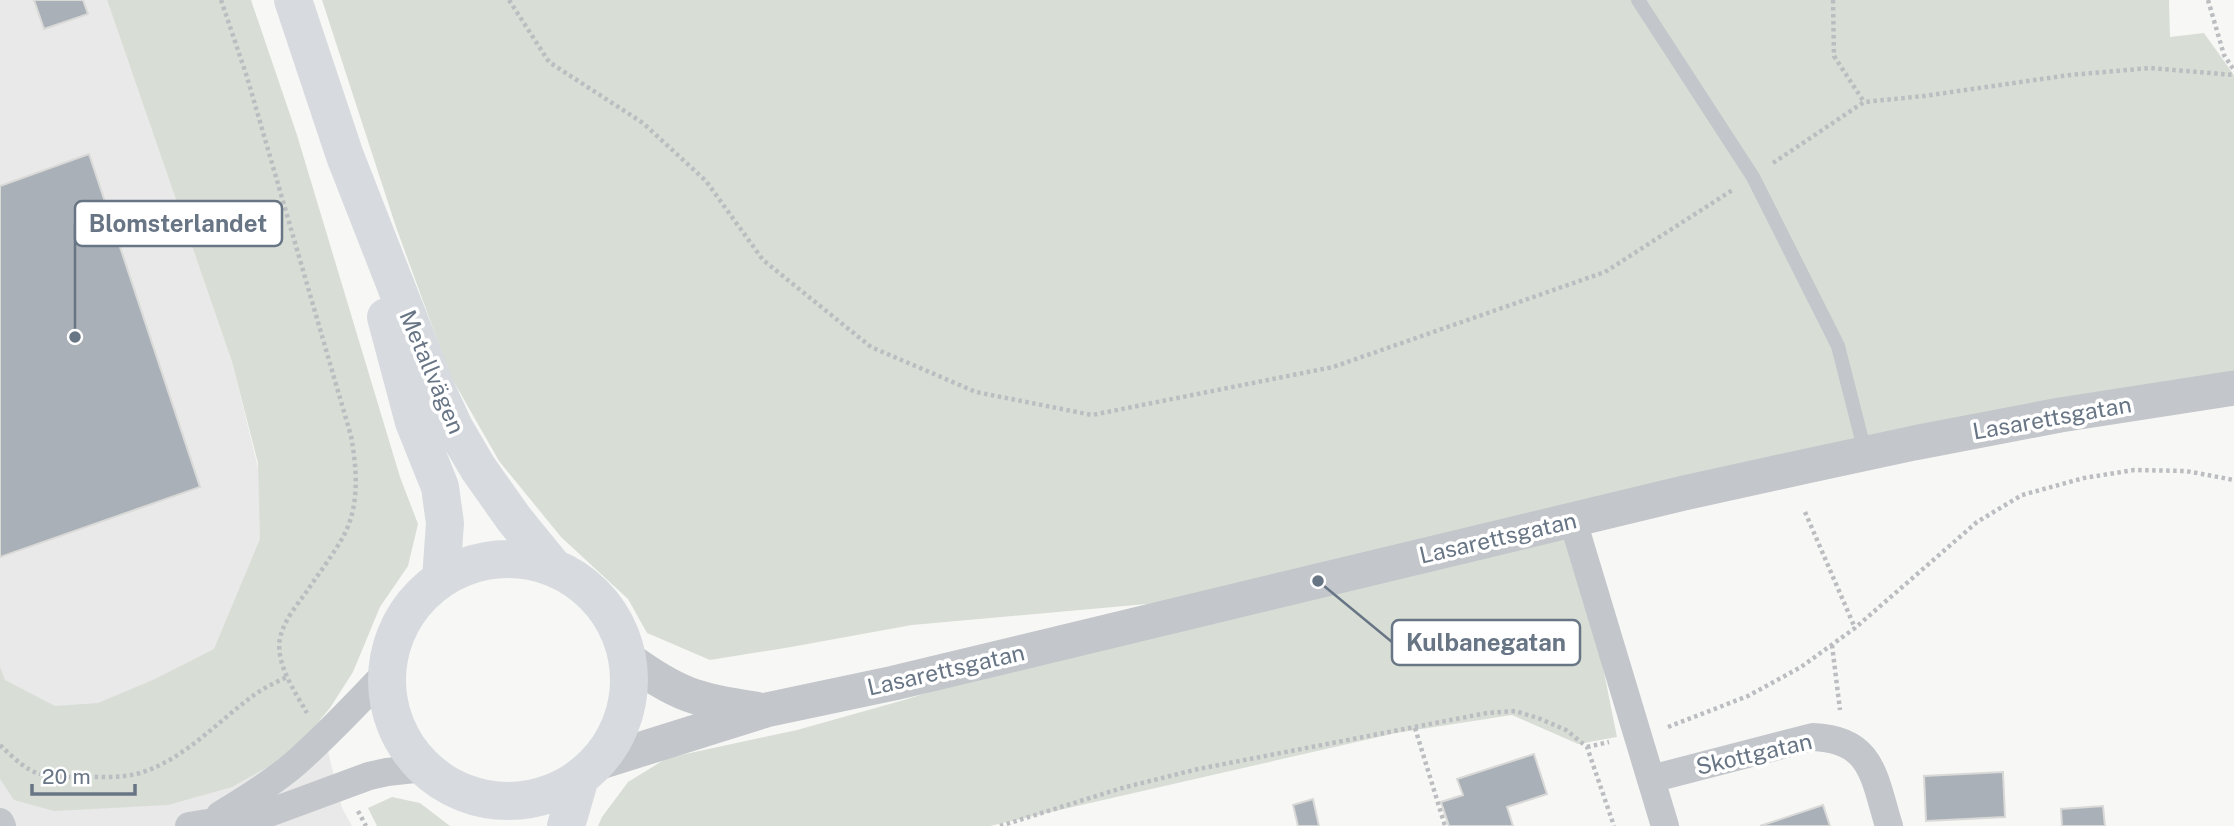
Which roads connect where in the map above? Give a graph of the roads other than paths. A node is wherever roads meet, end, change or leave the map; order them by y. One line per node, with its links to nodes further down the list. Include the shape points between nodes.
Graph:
1 (293, 0): 3 (main road, Metallvägen)
2 (1638, 0): 5 (lane, via 1753,177 1838,346)
3 (345, 156): 7 (main road, Metallvägen, via 454,427 499,499); 8 (main road, Metallvägen, via 406,395 440,487 445,523)
4 (2234, 388): 5 (street, Lasarettsgatan, via 2060,415)
5 (1865, 453): 6 (street, Lasarettsgatan)
6 (1573, 521): 11 (street, Lasarettsgatan); 14 (street)
7 (554, 568): 8 (main road, via 496,559); 9 (main road, via 603,604)
8 (441, 579): 10 (main road, via 409,610 390,650)
9 (628, 659): 11 (street, Lasarettsgatan, via 683,694); 12 (main road, via 621,725)
10 (387, 671): 13 (main road, via 391,714 410,752); 15 (street, via 291,767 260,791)
11 (766, 710): 12 (street, Lasarettsgatan)
12 (589, 770): 13 (main road, via 561,789 518,801 474,797); 17 (main road)
13 (438, 778): 15 (street, via 396,770 269,813); 16 (main road)
14 (1651, 779): 18 (street); 19 (street, Skottgatan, via 1813,737 1834,738 1852,746 1871,768)
15 (199, 824)
16 (482, 826)
17 (566, 826)
18 (1665, 826)
19 (1889, 826)

